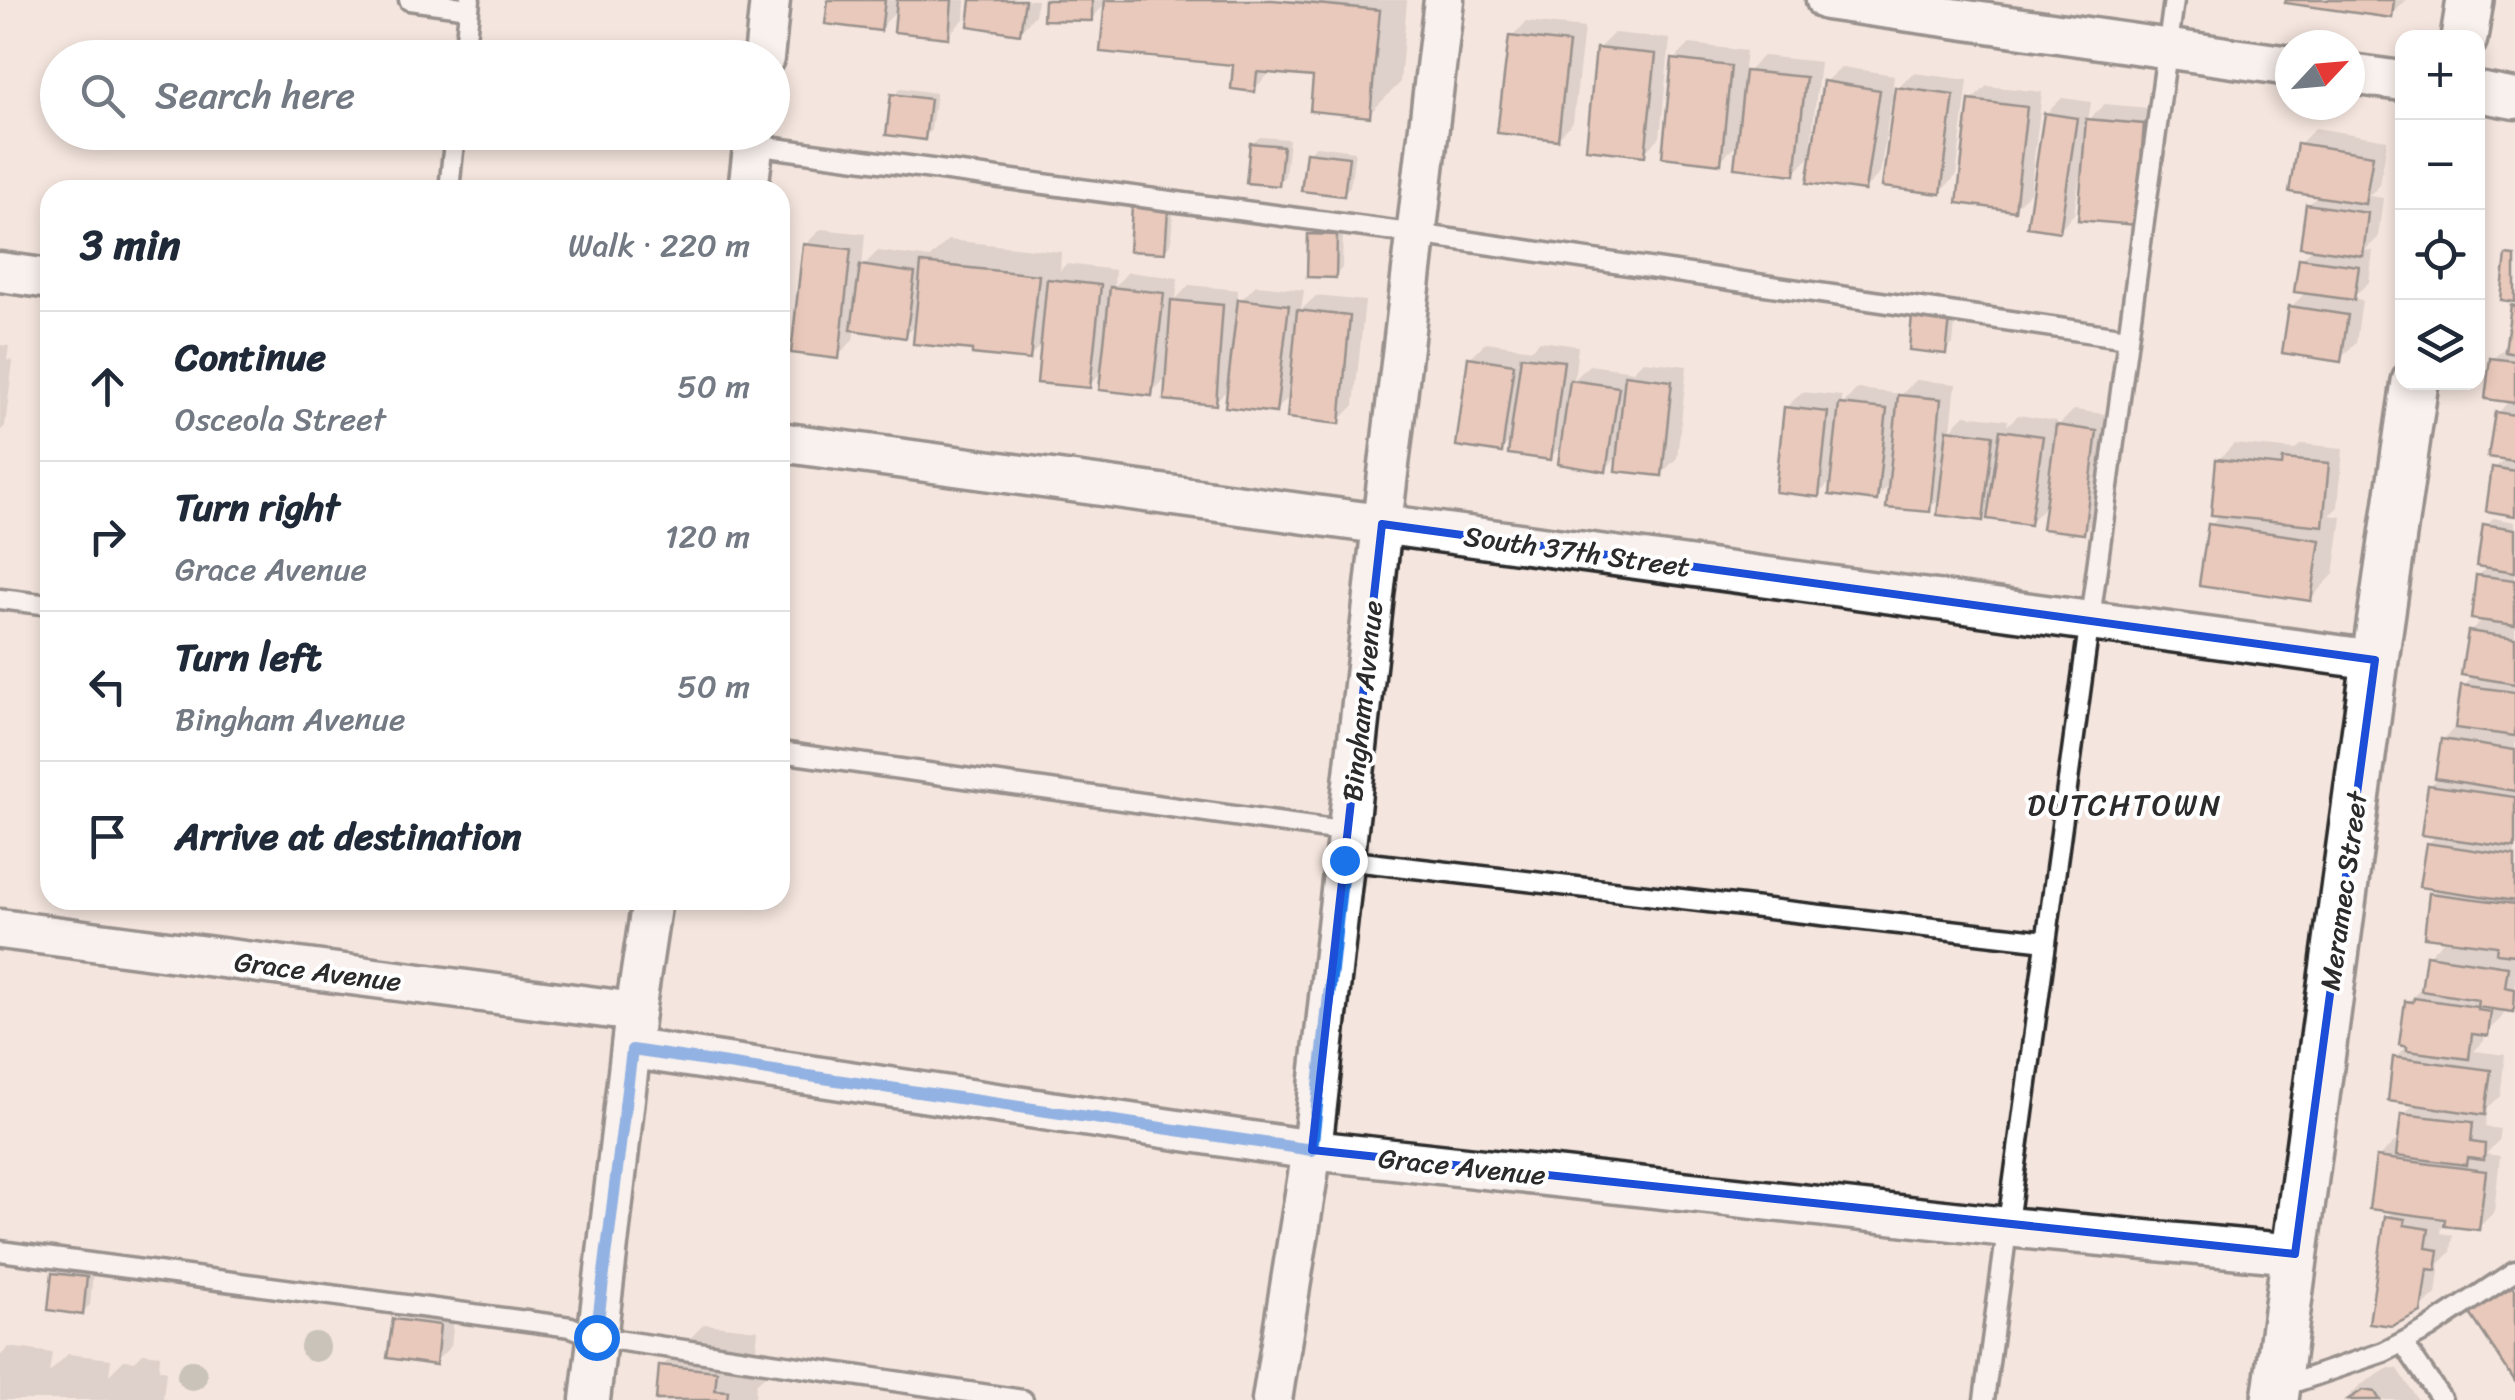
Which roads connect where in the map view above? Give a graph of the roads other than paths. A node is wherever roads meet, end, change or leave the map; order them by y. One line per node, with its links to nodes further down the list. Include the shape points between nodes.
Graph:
1 (408, 0): 7 (lane)
2 (770, 0): 10 (street)
3 (1444, 0): 22 (street, Bingham Avenue)
4 (1826, 0): 11 (street)
5 (2174, 0): 11 (lane)
6 (2470, 0): 8 (street)
7 (470, 4): 9 (lane)
8 (2465, 30)
9 (466, 40)
10 (766, 40)
11 (2167, 50): 12 (street); 25 (lane)
12 (2275, 64)
13 (2365, 76): 14 (street)
14 (2395, 80)
15 (2485, 93): 16 (street)
16 (2515, 99)
17 (790, 144): 22 (lane)
18 (454, 150): 20 (lane)
19 (753, 150): 21 (street)
20 (450, 180)
21 (749, 180)
22 (1417, 234): 25 (lane); 28 (street, Bingham Avenue)
23 (0, 272): 24 (street)
24 (40, 278)
25 (2127, 338): 31 (lane)
26 (2413, 390): 32 (street, Meramec Street)
27 (790, 443): 28 (street, South 37th Street)
28 (1382, 524): 31 (street, South 37th Street); 34 (street, Bingham Avenue)
29 (0, 599): 30 (lane)
30 (40, 604)
31 (2090, 621): 32 (street, South 37th Street); 37 (lane)
32 (2374, 660): 43 (street, Meramec Street)
33 (790, 754): 34 (lane)
34 (1346, 846): 37 (lane); 40 (street, Bingham Avenue)
35 (651, 910): 38 (street)
36 (0, 929): 38 (street, Grace Avenue)
37 (2046, 941): 41 (lane)
38 (636, 1012): 39 (street)
39 (632, 1050): 40 (street, Grace Avenue); 45 (street)
40 (1312, 1150): 41 (street, Grace Avenue); 50 (street, Bingham Avenue)
41 (2007, 1226): 43 (street, Grace Avenue); 51 (lane)
42 (0, 1250): 45 (lane, via 571,1327)
43 (2295, 1254): 47 (street, Meramec Street)
44 (2515, 1271): 46 (lane)
45 (596, 1337): 48 (street); 49 (lane)
46 (2403, 1343): 47 (lane); 52 (lane)
47 (2276, 1395)
48 (590, 1400)
49 (1024, 1400)
50 (1272, 1400)
51 (1984, 1400)
52 (2442, 1400)

